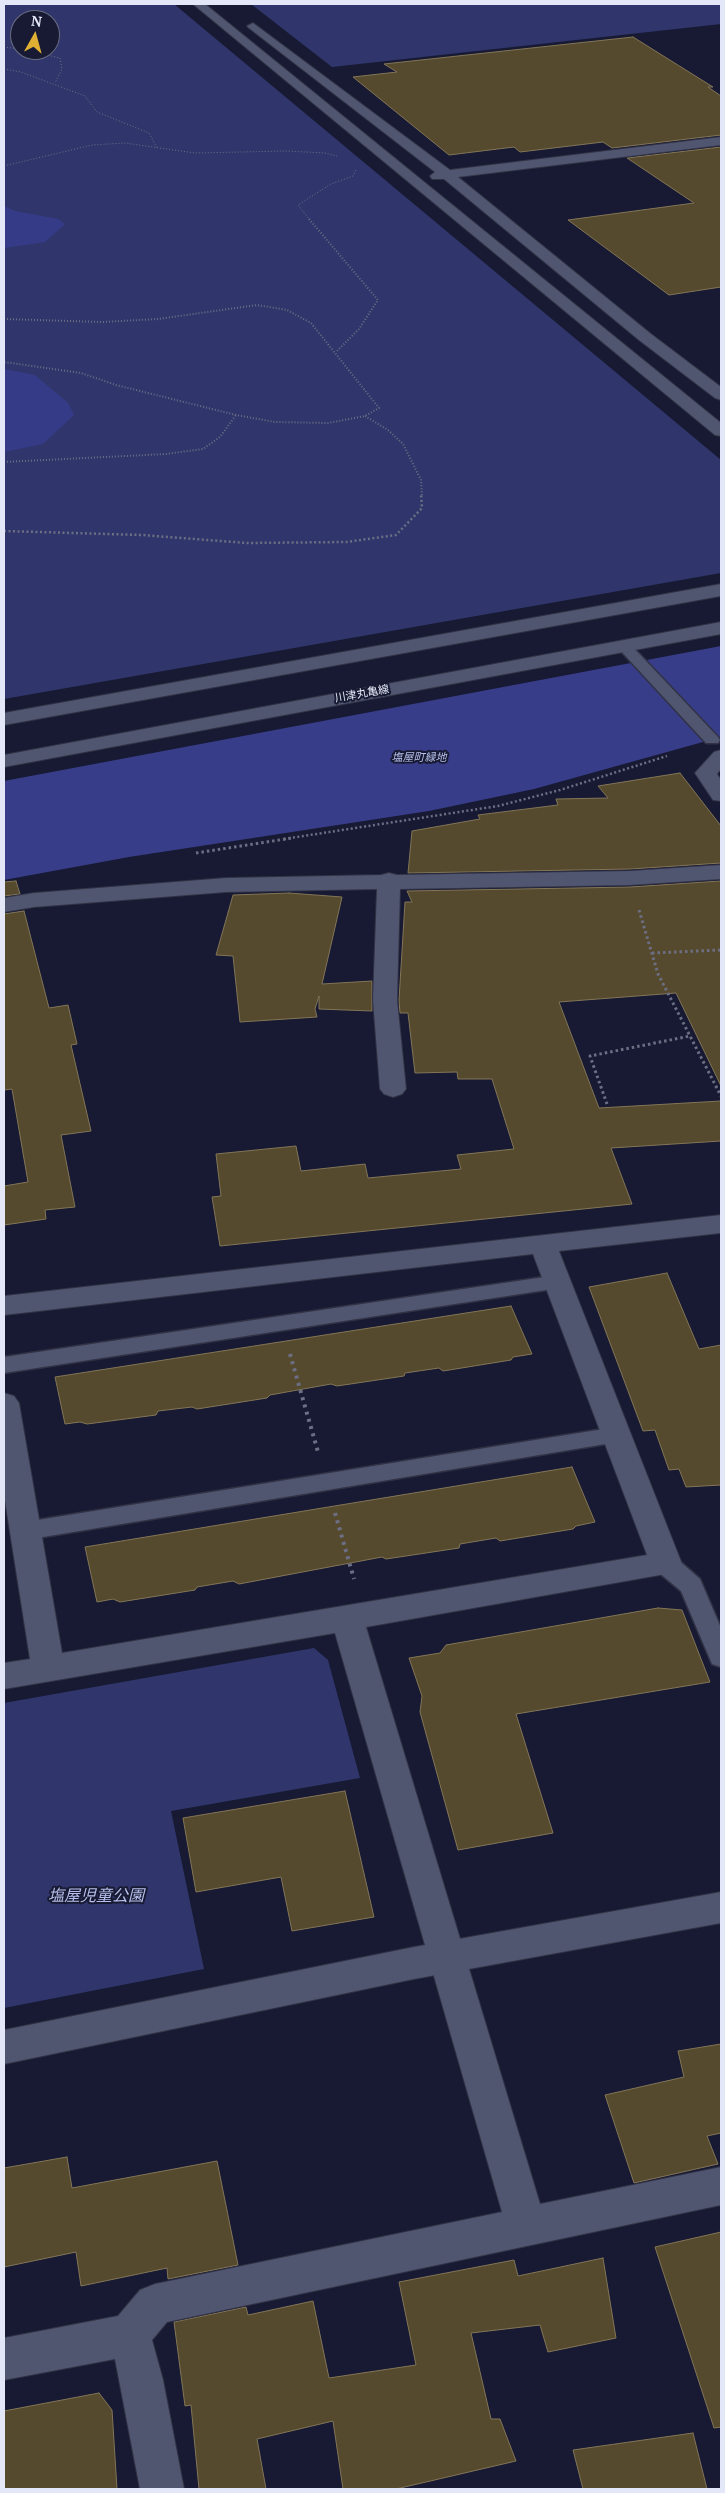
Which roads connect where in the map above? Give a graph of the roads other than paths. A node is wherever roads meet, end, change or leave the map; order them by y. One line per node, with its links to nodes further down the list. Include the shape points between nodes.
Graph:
1 (198, 4): 5 (street)
2 (240, 16): 4 (street)
3 (721, 141): 4 (street)
4 (447, 175): 5 (street); 6 (street)
5 (410, 179): 7 (street)
6 (721, 395)
7 (721, 431)
8 (721, 590): 11 (street)
9 (721, 628): 10 (street, 川津丸亀線)
10 (624, 646): 12 (lane); 13 (street, 川津丸亀線)
11 (4, 719)
12 (718, 748): 14 (street, via 706,773)
13 (4, 761)
14 (721, 794)
15 (721, 872): 16 (street, via 630,878)
16 (389, 880): 17 (street, via 226,885); 18 (street, via 385,1000)
17 (4, 905)
18 (393, 1089)
19 (721, 1224): 20 (street)
20 (542, 1243): 21 (street); 22 (street)
21 (558, 1282): 23 (lane); 25 (street)
22 (4, 1305)
23 (4, 1365)
24 (4, 1403): 26 (street)
25 (616, 1435): 26 (lane); 27 (street)
26 (25, 1531): 30 (street)
27 (666, 1564): 28 (street); 29 (lane, via 692,1586)
28 (356, 1617): 30 (street); 33 (street)
29 (721, 1657)
30 (48, 1668): 31 (street)
31 (4, 1676)
32 (721, 1907): 33 (street)
33 (447, 1956): 34 (street); 36 (street)
34 (4, 2047)
35 (721, 2186): 36 (street)
36 (526, 2226): 37 (street, via 155,2304)
37 (130, 2335): 38 (street); 39 (street, via 142,2380)
38 (4, 2359)
39 (162, 2489)

